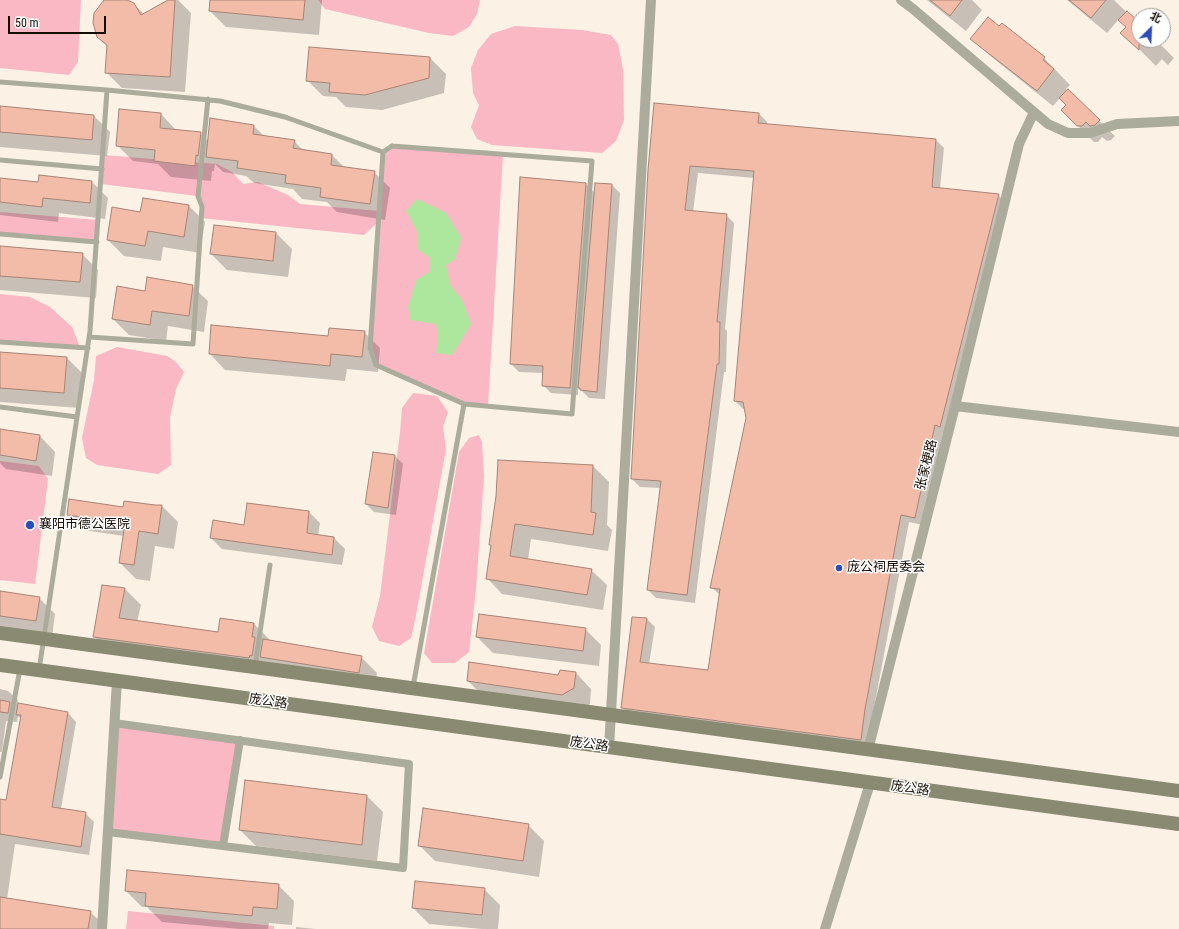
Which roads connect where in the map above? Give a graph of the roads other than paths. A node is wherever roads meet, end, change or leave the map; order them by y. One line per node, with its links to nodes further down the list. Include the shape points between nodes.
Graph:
1 (651, 0): 30 (street)
2 (901, 0): 6 (street)
3 (0, 82): 4 (lane)
4 (107, 90): 5 (lane); 10 (lane)
5 (208, 99): 8 (lane, via 285,117); 13 (lane, via 198,196 202,207 193,344)
6 (1034, 112): 7 (street, via 1048,124 1068,133 1090,133 1117,124); 17 (street, 张家梗路, via 1019,144)
7 (1179, 121)
8 (383, 152): 16 (lane, via 370,348 376,365); 16 (lane, via 392,146 592,161 572,414)
9 (0, 160): 10 (lane)
10 (102, 169): 12 (lane)
11 (0, 234): 12 (lane)
12 (97, 242): 13 (lane)
13 (90, 337): 15 (lane)
14 (0, 342): 15 (lane)
15 (88, 348): 19 (lane)
16 (464, 404): 29 (lane)
17 (955, 406): 20 (street); 34 (street, 张家梗路)
18 (0, 407): 19 (lane)
19 (77, 417): 23 (lane)
20 (1179, 432)
21 (270, 565): 25 (lane)
22 (0, 633): 23 (main road)
23 (44, 639): 25 (main road); 27 (lane)
24 (0, 665): 26 (main road, 庞公路)
25 (254, 667): 29 (main road)
26 (20, 668): 27 (main road, 庞公路); 35 (lane)
27 (39, 670): 28 (main road, 庞公路)
28 (117, 681): 31 (street); 33 (main road, 庞公路)
29 (413, 689): 30 (main road)
30 (611, 716): 33 (street); 34 (main road)
31 (114, 723): 32 (street); 39 (street)
32 (240, 740): 40 (street); 40 (street, via 409,764 402,868)
33 (610, 748): 36 (main road, 庞公路)
34 (868, 750): 37 (main road)
35 (0, 777)
36 (870, 783): 38 (main road, 庞公路); 42 (street)
37 (1179, 791)
38 (1179, 824)
39 (108, 832): 40 (street); 41 (street)
40 (223, 846)
41 (102, 929)
42 (825, 929)

